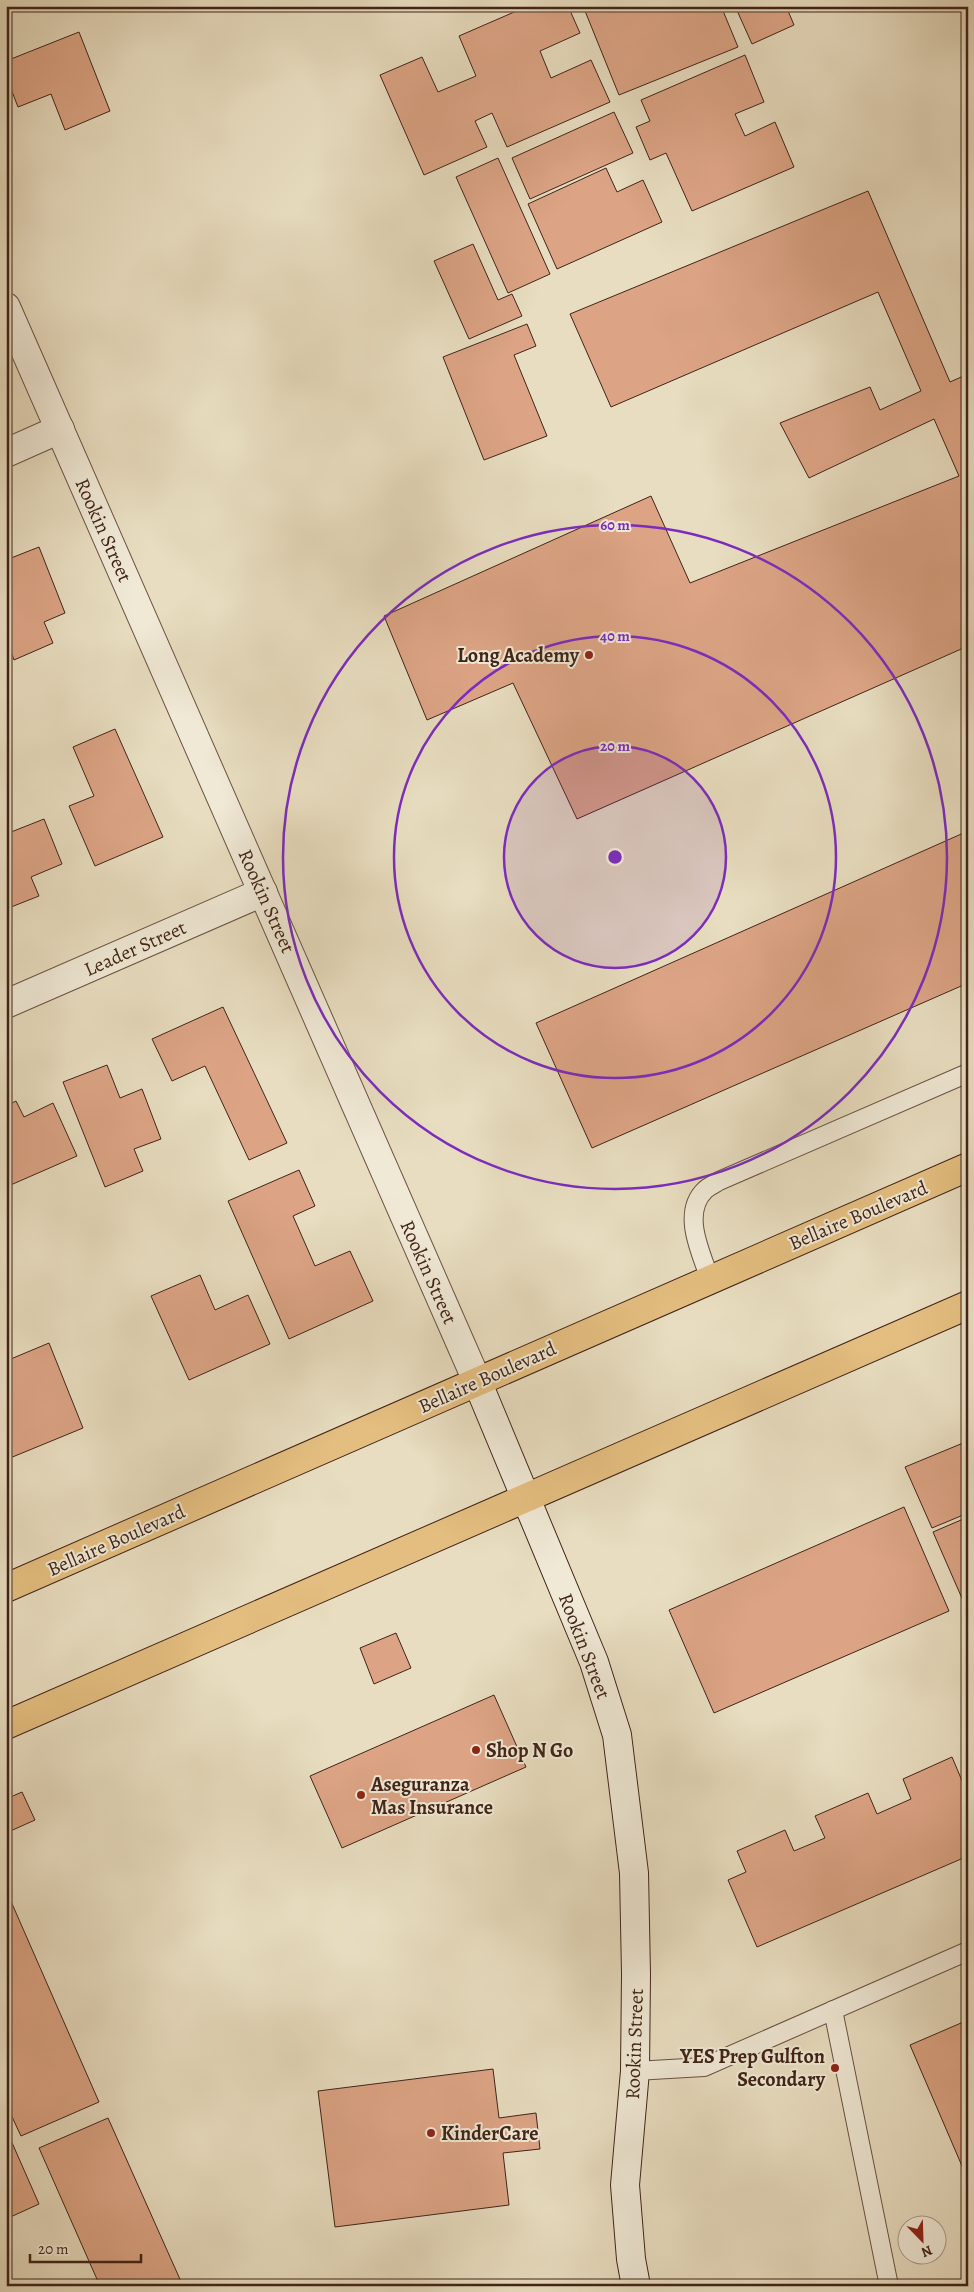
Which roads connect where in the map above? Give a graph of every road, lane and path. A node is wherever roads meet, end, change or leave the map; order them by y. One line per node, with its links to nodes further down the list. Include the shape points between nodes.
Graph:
1 (6, 307): 2 (street, Rookin Street)
2 (60, 429): 3 (street); 4 (street, Rookin Street)
3 (6, 453)
4 (263, 892): 5 (street, Leader Street); 10 (street, Rookin Street)
5 (6, 1004)
6 (968, 1073): 8 (lane, via 705,1190 695,1206 694,1233)
7 (968, 1167): 8 (main road, Bellaire Boulevard)
8 (710, 1279): 10 (main road, Bellaire Boulevard)
9 (968, 1305): 11 (main road)
10 (477, 1381): 11 (street, Rookin Street); 12 (main road, Bellaire Boulevard)
11 (526, 1497): 13 (main road); 16 (street, Rookin Street, via 594,1662 617,1735 634,1873)
12 (6, 1588)
13 (7, 1721)
14 (968, 1951): 15 (lane)
15 (833, 2010): 16 (lane, via 704,2067); 18 (lane)
16 (636, 2070): 17 (street, Rookin Street, via 625,2185)
17 (636, 2286)
18 (889, 2286)

